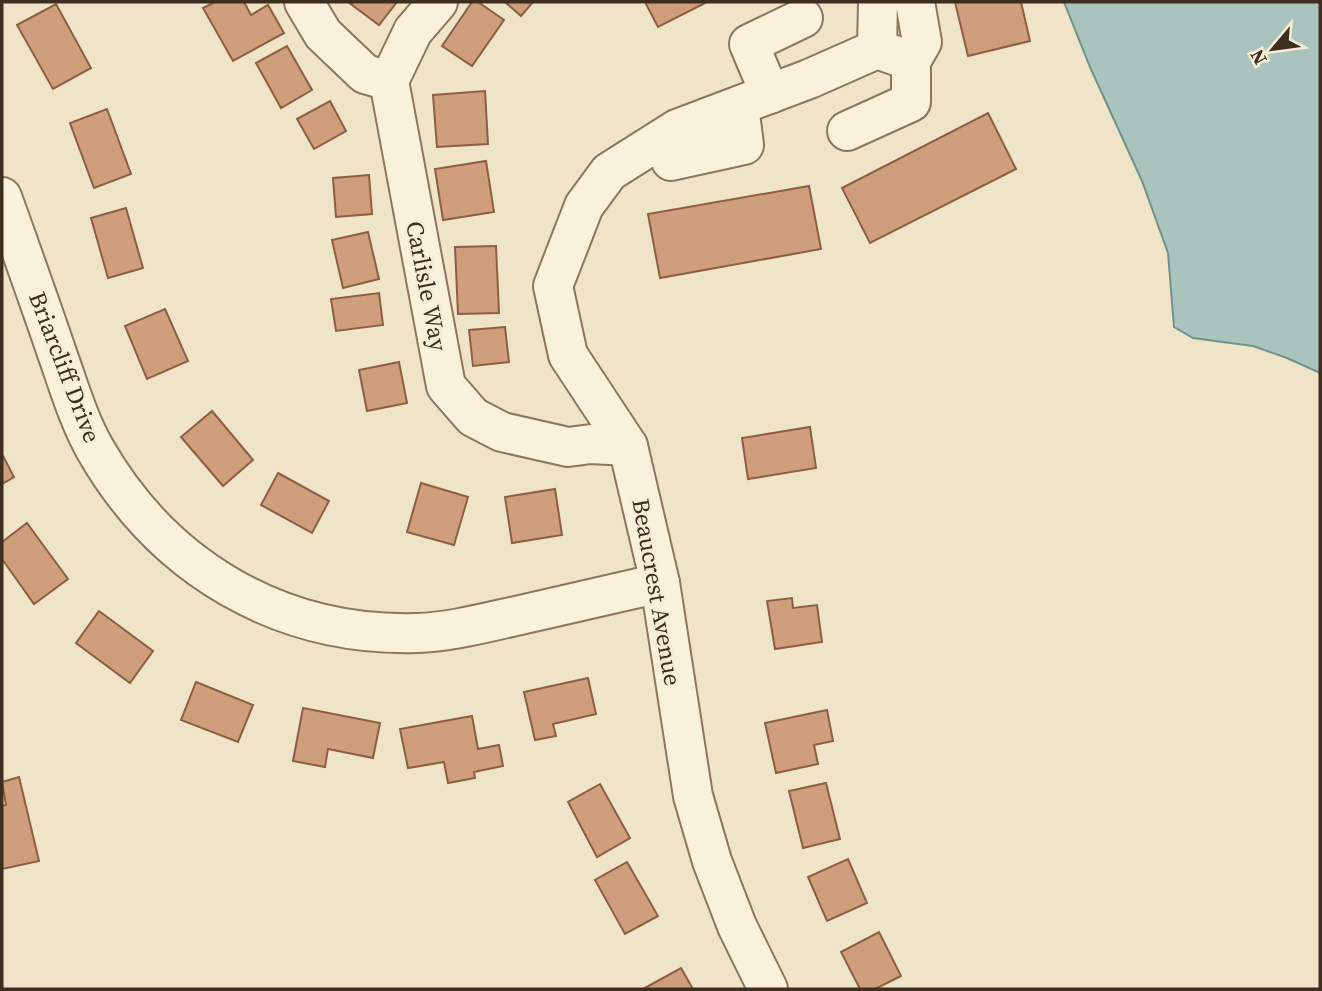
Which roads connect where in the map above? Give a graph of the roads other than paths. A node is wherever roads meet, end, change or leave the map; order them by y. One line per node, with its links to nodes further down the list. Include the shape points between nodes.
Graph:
1 (304, 2): 7 (street, via 323,34 365,74)
2 (438, 2): 7 (street, via 413,31)
3 (878, 2): 6 (street)
4 (915, 2): 6 (street, via 922,42)
5 (803, 18): 8 (street, via 749,44)
6 (894, 55): 8 (street, Beaucrest Avenue); 9 (street, via 911,102)
7 (389, 81): 12 (street, Carlisle Way, via 446,386 473,417 502,432 568,447)
8 (754, 100): 10 (street, via 744,145); 12 (street, Beaucrest Avenue, via 677,129 610,172 584,206 553,286 568,355)
9 (847, 131)
10 (671, 160)
11 (2, 197): 13 (street, Briarcliff Drive, via 94,448 134,508 185,558 225,586 278,611 336,627 420,633)
12 (628, 446): 13 (street, Beaucrest Avenue)
13 (660, 583): 14 (street, Beaucrest Avenue, via 693,796 737,926)
14 (768, 989)

